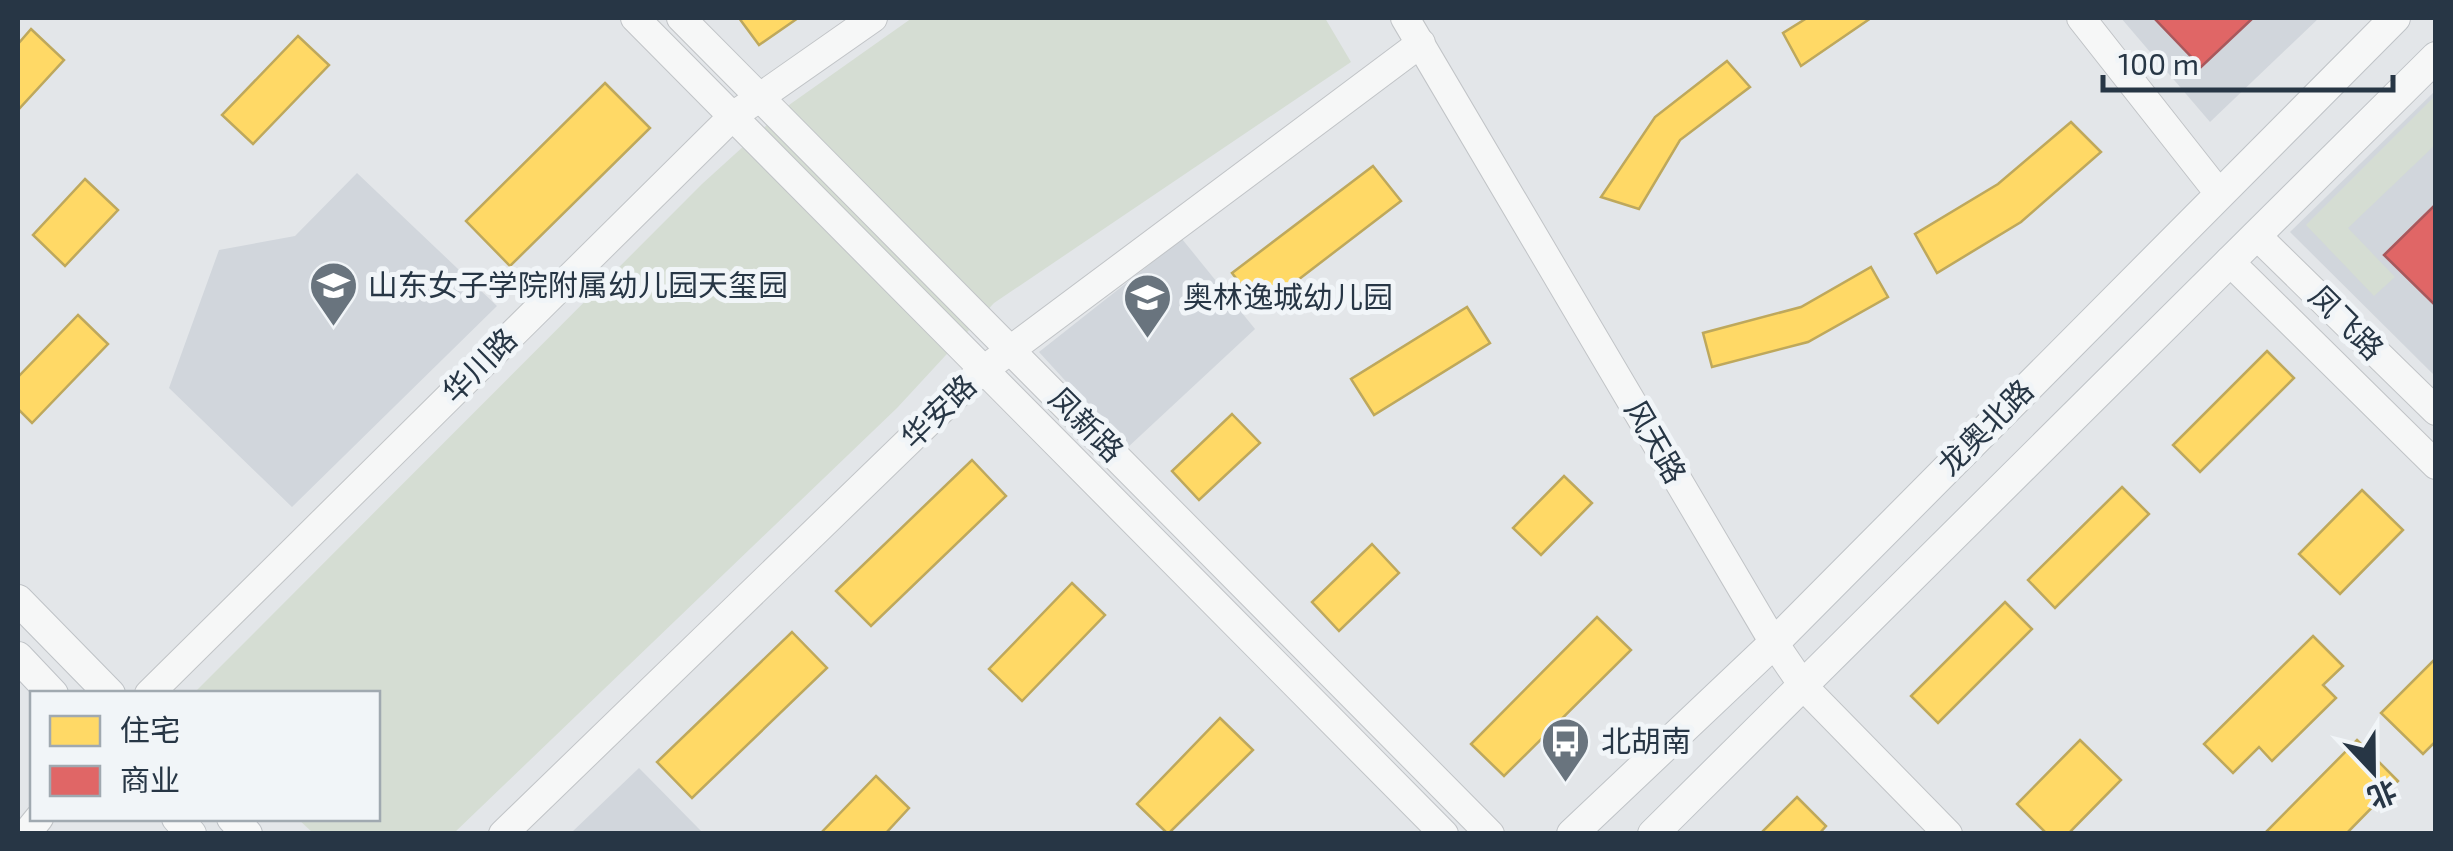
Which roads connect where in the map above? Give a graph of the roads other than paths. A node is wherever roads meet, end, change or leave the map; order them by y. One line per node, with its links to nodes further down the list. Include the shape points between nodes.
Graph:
1 (635, 18): 10 (street)
2 (681, 18): 9 (street, 凤新路)
3 (873, 18): 9 (street, 华川路)
4 (1406, 18): 7 (street, 风天路)
5 (2081, 18): 11 (street)
6 (2395, 18): 11 (main road, 龙奥北路)
7 (1421, 43): 14 (street, 华安路); 19 (street, 风天路)
8 (2436, 56): 12 (main road, 龙奥北路)
9 (760, 96): 10 (street, 华川路); 14 (street, 凤新路)
10 (733, 116): 15 (street); 24 (street, 华川路)
11 (2218, 192): 19 (main road, 龙奥北路)
12 (2256, 234): 13 (main road, 龙奥北路); 16 (street, 凤飞路)
13 (2229, 261): 17 (street); 21 (main road, 龙奥北路)
14 (1010, 350): 15 (street, 华安路); 27 (street, 凤新路)
15 (984, 370): 25 (street, 华安路); 26 (street)
16 (2436, 412)
17 (2436, 466)
18 (18, 600): 23 (main road)
19 (1774, 643): 21 (street, 风天路); 28 (main road, 龙奥北路)
20 (18, 657): 22 (main road)
21 (1804, 687): 29 (main road, 龙奥北路); 30 (street, 风天路)
22 (51, 691)
23 (107, 691)
24 (151, 691)
25 (503, 834)
26 (1444, 834)
27 (1490, 834)
28 (1572, 834)
29 (1653, 834)
30 (1948, 834)

